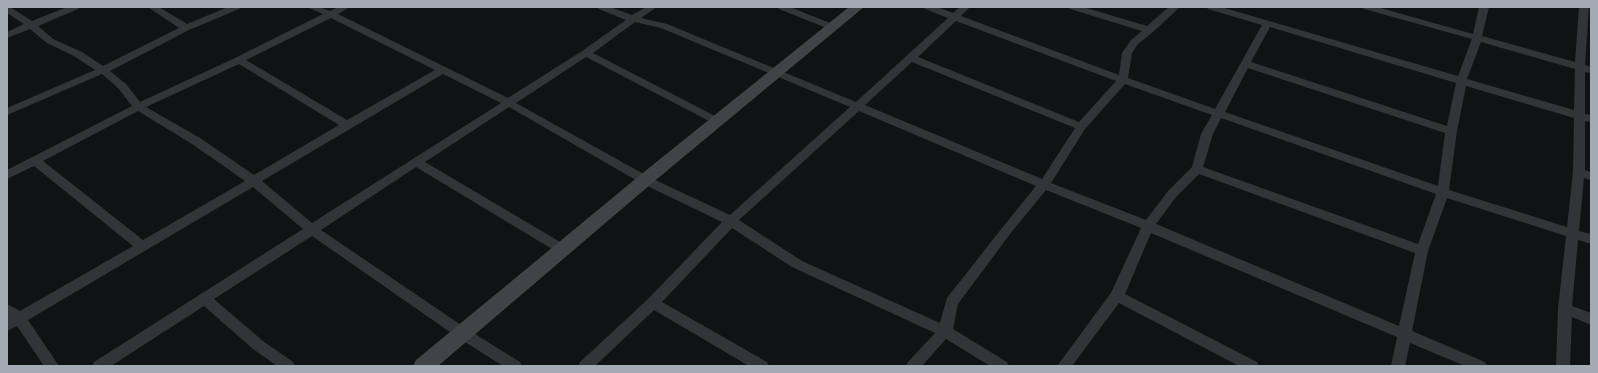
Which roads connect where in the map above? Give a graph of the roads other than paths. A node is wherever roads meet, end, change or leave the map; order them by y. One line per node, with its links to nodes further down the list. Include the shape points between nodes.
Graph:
1 (75, 7): 22 (street)
2 (153, 7): 26 (street)
3 (236, 7): 26 (street)
4 (312, 7): 19 (street)
5 (345, 7): 19 (street)
6 (652, 7): 21 (street)
7 (782, 7): 24 (street)
8 (857, 7): 24 (street)
9 (928, 7): 20 (street)
10 (965, 7): 20 (street)
11 (1073, 7): 27 (street)
12 (1175, 7): 27 (street)
13 (1211, 7): 23 (street)
14 (1367, 7): 29 (street)
15 (1484, 7): 29 (street)
16 (1584, 7): 25 (street)
17 (606, 8): 21 (street)
18 (7, 9): 22 (street)
19 (330, 14): 32 (street); 36 (street)
20 (955, 16): 31 (street); 38 (street)
21 (633, 19): 30 (street); 37 (street, via 664,26)
22 (30, 24): 28 (street); 35 (street, via 50,41 78,54)
23 (1267, 24): 33 (street); 39 (street)
24 (832, 27): 37 (street)
25 (1587, 27): 34 (street)
26 (186, 28): 35 (street)
27 (1150, 30): 38 (street, via 1134,42 1127,53)
28 (7, 34)
29 (1477, 38): 34 (street); 39 (street)
30 (586, 53): 40 (street); 46 (street)
31 (911, 58): 41 (street); 48 (street)
32 (239, 60): 42 (street); 47 (street)
33 (1246, 64): 44 (street); 49 (street)
34 (1586, 69): 45 (street)
35 (103, 70): 42 (street, via 122,86); 43 (street)
36 (443, 70): 40 (street); 47 (street)
37 (777, 72): 41 (street); 46 (street)
38 (1123, 80): 44 (street); 48 (street)
39 (1462, 80): 45 (street); 49 (street)
40 (509, 102): 51 (street); 56 (street)
41 (858, 106): 58 (street); 60 (street)
42 (138, 107): 50 (street); 57 (street, via 196,141)
43 (7, 112)
44 (1219, 112): 52 (street, via 1207,134); 59 (street)
45 (1586, 117): 53 (street)
46 (717, 121): 56 (street)
47 (346, 125): 57 (street)
48 (1081, 127): 58 (street)
49 (1451, 131): 59 (street)
50 (36, 161): 54 (street); 65 (street)
51 (416, 162): 62 (street); 66 (street)
52 (1197, 169): 61 (street, via 1172,194); 67 (street)
53 (1578, 172): 55 (street); 63 (street)
54 (7, 175)
55 (1591, 176)
56 (645, 180): 60 (street); 66 (street)
57 (254, 181): 62 (street); 65 (street)
58 (1044, 185): 61 (street); 76 (street, via 952,302)
59 (1443, 192): 63 (street); 67 (street)
60 (731, 221): 70 (street); 76 (street, via 797,264)
61 (1148, 226): 68 (street); 78 (street)
62 (311, 229): 69 (street); 77 (street)
63 (1572, 232): 64 (street); 72 (street)
64 (1591, 239)
65 (142, 246): 73 (street)
66 (562, 249): 77 (street)
67 (1422, 251): 78 (street)
68 (1117, 296): 88 (street); 89 (street)
69 (204, 298): 80 (street); 81 (street, via 258,345)
70 (653, 303): 84 (street); 85 (street)
71 (7, 309): 73 (street)
72 (1565, 309): 74 (street); 92 (street)
73 (19, 318): 75 (street); 79 (street)
74 (1591, 319)
75 (7, 325)
76 (945, 331): 86 (street); 87 (street)
77 (462, 333): 82 (street); 83 (street)
78 (1404, 333): 90 (street); 91 (street)
79 (52, 366)
80 (99, 366)
81 (288, 366)
82 (423, 366)
83 (515, 366)
84 (585, 366)
85 (762, 366)
86 (913, 366)
87 (1002, 366)
88 (1064, 366)
89 (1252, 366)
90 (1398, 366)
91 (1480, 366)
92 (1563, 366)

